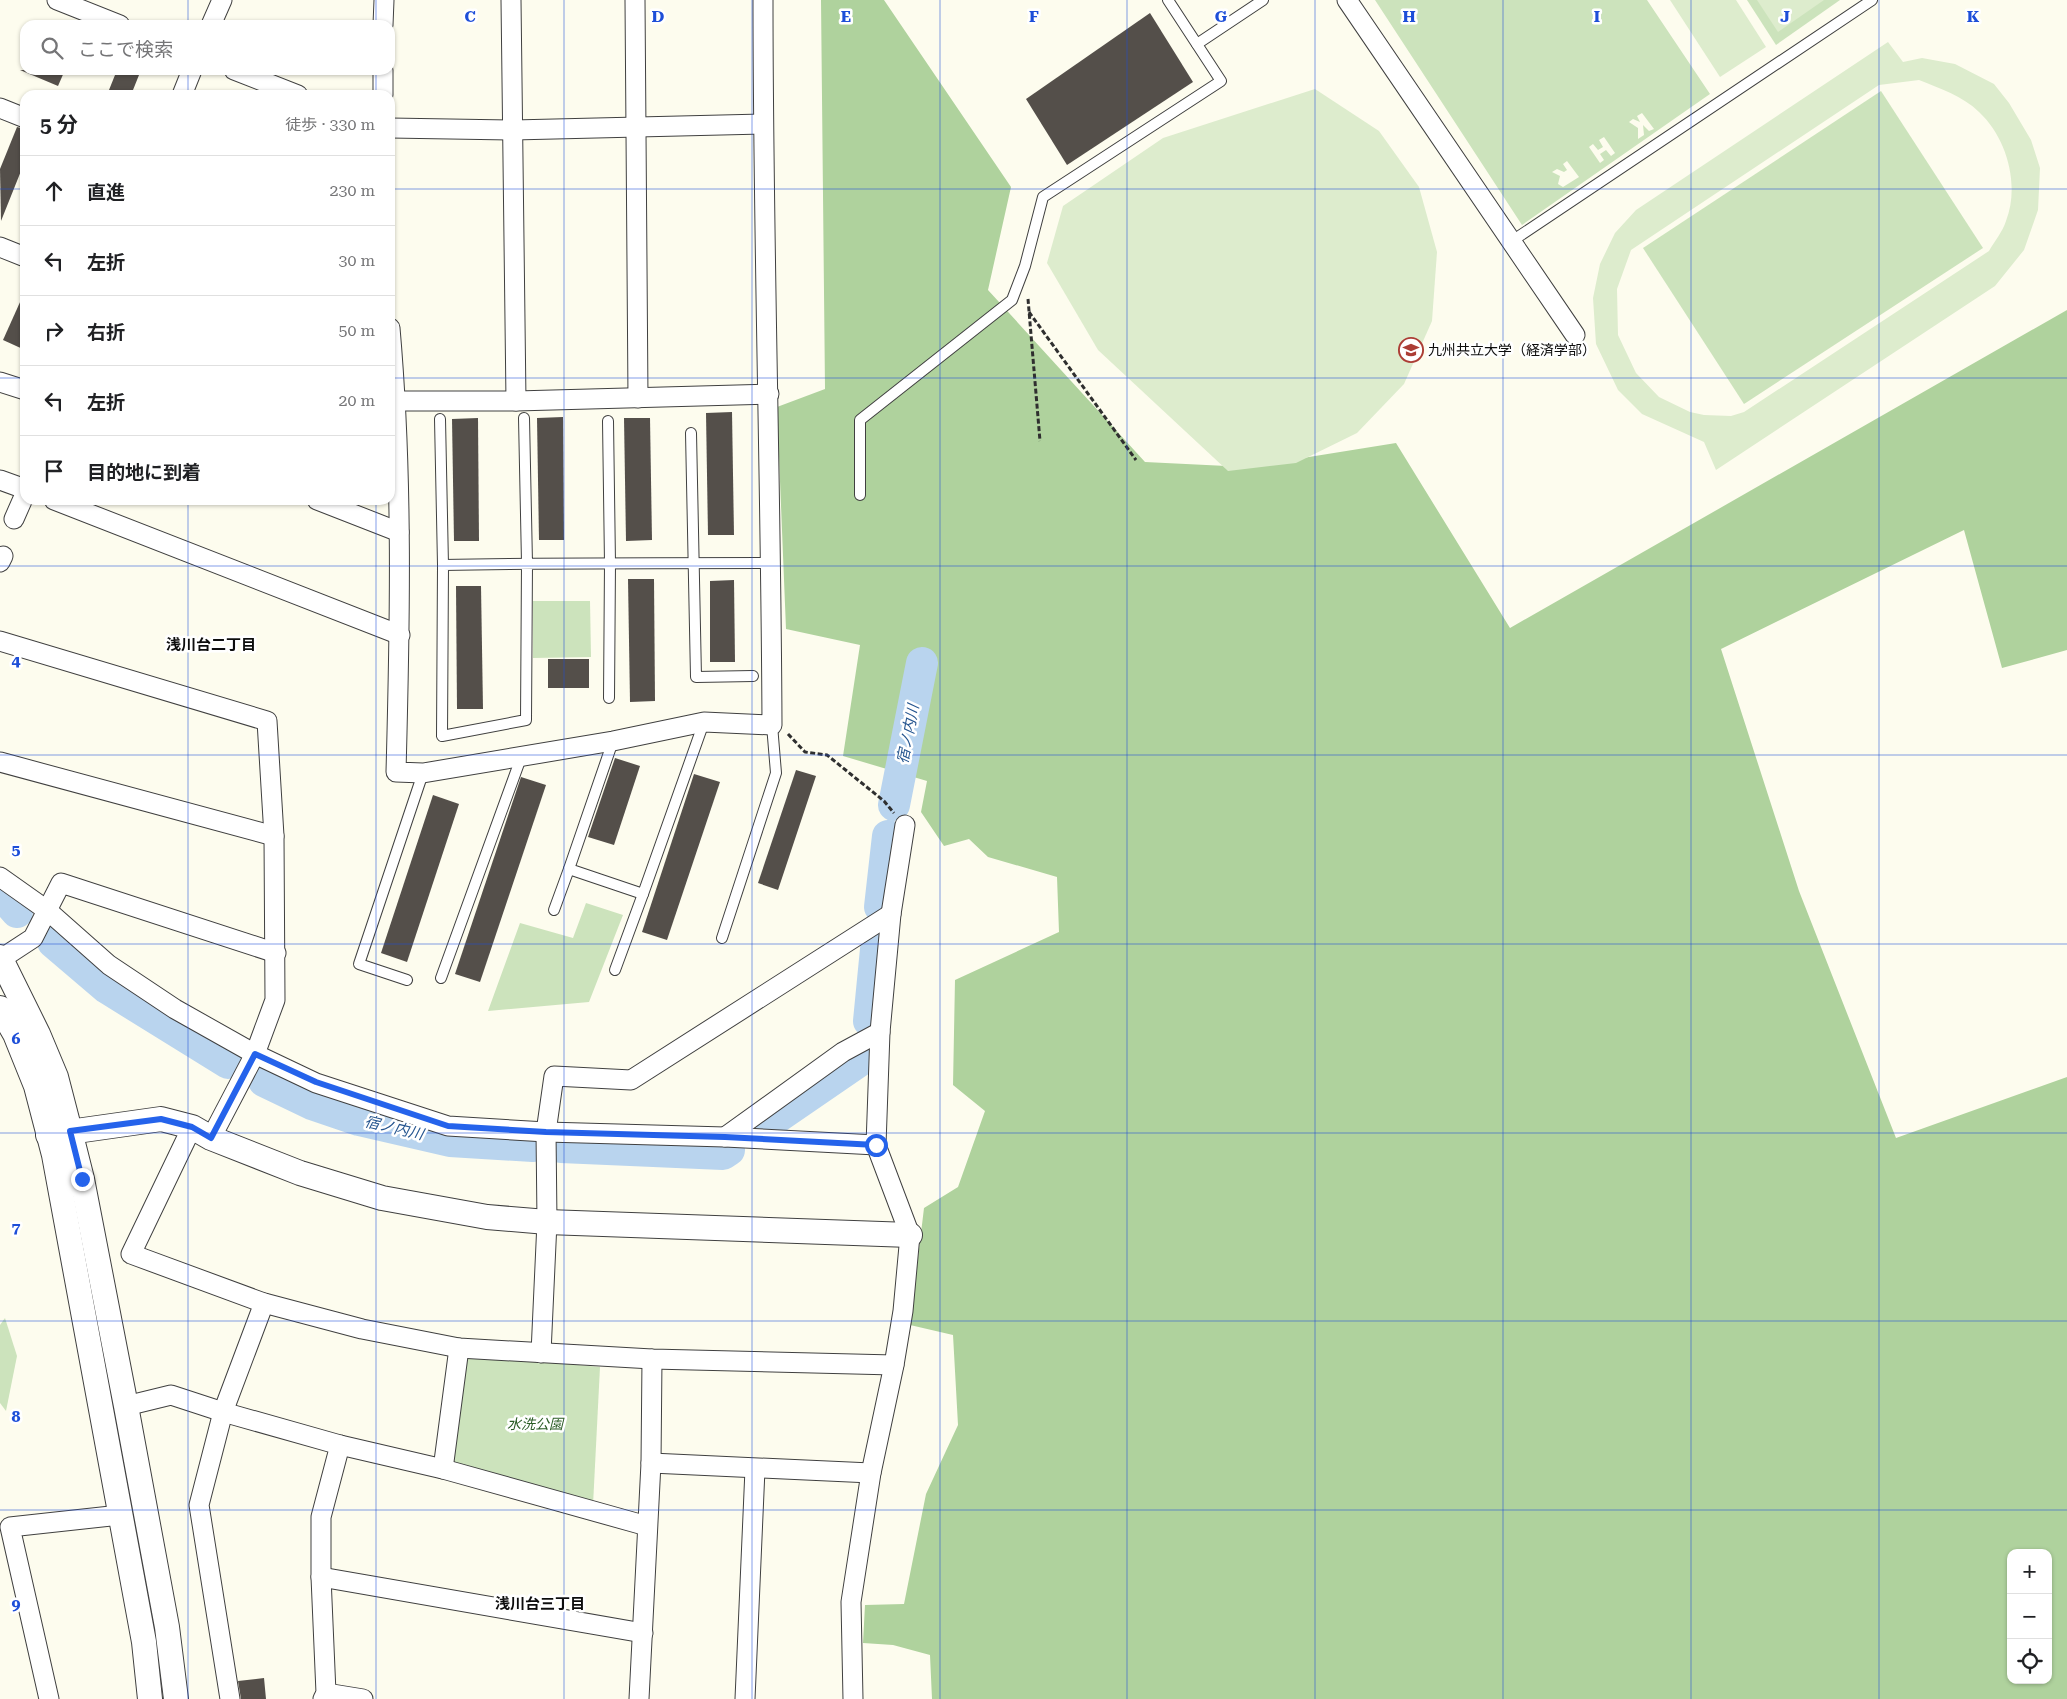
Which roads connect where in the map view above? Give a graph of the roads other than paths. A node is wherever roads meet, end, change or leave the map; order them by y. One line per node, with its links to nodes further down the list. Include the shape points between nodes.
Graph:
1 (57, 0): 11 (street)
2 (222, 0): 13 (street)
3 (384, 0): 14 (street)
4 (511, 0): 27 (street)
5 (635, 0): 26 (street)
6 (763, 0): 24 (street)
7 (1168, 0): 15 (lane)
8 (1263, 0): 15 (lane)
9 (1348, 0): 28 (street)
10 (1872, 0): 28 (lane)
11 (93, 7): 12 (street)
12 (112, 20)
13 (213, 20)
14 (384, 20)
15 (1197, 44): 44 (lane, via 1221,80 1043,197 1025,266 1012,300 860,420)
16 (190, 75): 19 (street)
17 (247, 75): 20 (street)
18 (383, 75): 21 (street)
19 (184, 90)
20 (285, 90)
21 (383, 90)
22 (0, 108): 23 (street)
23 (20, 116)
24 (763, 124): 26 (street); 34 (street)
25 (395, 128): 27 (street)
26 (637, 128): 27 (street); 35 (street)
27 (513, 130): 37 (street)
28 (1512, 241): 31 (street)
29 (0, 247): 30 (street)
30 (20, 254)
31 (1575, 335)
32 (0, 382): 33 (street)
33 (20, 388)
34 (769, 394): 35 (street); 52 (street)
35 (638, 398): 37 (street)
36 (395, 400): 37 (street)
37 (520, 409): 53 (lane)
38 (440, 419): 54 (lane)
39 (608, 421): 50 (lane)
40 (691, 433): 51 (lane)
41 (395, 444): 49 (street)
42 (0, 480): 43 (street)
43 (20, 487)
44 (860, 495)
45 (20, 505): 48 (street)
46 (67, 505): 55 (street)
47 (330, 505): 49 (street)
48 (14, 519)
49 (399, 532): 55 (street)
50 (610, 563): 51 (lane); 53 (lane); 58 (lane)
51 (694, 563): 52 (lane); 57 (lane, via 696,677)
52 (772, 563): 60 (street)
53 (527, 564): 54 (lane); 54 (lane, via 526,720 442,736)
54 (442, 565)
55 (400, 635): 64 (street, via 396,772)
56 (0, 641): 66 (street, via 267,721)
57 (753, 676)
58 (609, 698)
59 (704, 722): 60 (street); 61 (street); 69 (lane)
60 (772, 725): 73 (lane, via 776,773)
61 (613, 741): 62 (street); 67 (lane)
62 (522, 755): 64 (street); 77 (lane)
63 (0, 762): 66 (street)
64 (423, 773): 78 (lane, via 359,964)
65 (905, 825): 72 (street)
66 (274, 836): 74 (street)
67 (569, 869): 69 (lane); 70 (lane)
68 (0, 877): 71 (street)
69 (643, 894): 76 (lane)
70 (554, 910)
71 (48, 912): 74 (street, via 61,884); 75 (street, via 33,938); 81 (street, via 109,965)
72 (891, 914): 80 (street); 82 (street, via 631,1080 554,1076)
73 (722, 938)
74 (276, 953): 81 (street, via 275,1000)
75 (1, 958): 83 (street, via 56,1077)
76 (615, 970)
77 (441, 978)
78 (407, 980)
79 (0, 1008): 83 (street)
80 (880, 1032): 85 (street, via 843,1052); 86 (street)
81 (255, 1054): 82 (street, via 316,1082 448,1126); 84 (street)
82 (546, 1132): 85 (street); 87 (street)
83 (59, 1133): 84 (street, via 161,1119); 94 (street, via 82,1179); 101 (street, via 57,1173)
84 (202, 1133): 87 (street, via 300,1173 382,1198 487,1217); 89 (street, via 131,1254)
85 (725, 1137): 86 (street)
86 (876, 1145): 88 (street)
87 (547, 1222): 88 (street); 91 (street)
88 (910, 1235): 93 (street)
89 (264, 1303): 90 (street, via 362,1330); 95 (street)
90 (459, 1348): 91 (street); 98 (street)
91 (541, 1353): 92 (street)
92 (652, 1359): 93 (street); 97 (street)
93 (894, 1365): 100 (street)
94 (126, 1406): 95 (street, via 171,1395); 108 (street, via 167,1627)
95 (223, 1412): 96 (street); 109 (street, via 199,1505)
96 (340, 1445): 98 (street); 103 (street, via 321,1517)
97 (651, 1463): 99 (street); 102 (street)
98 (443, 1469): 102 (street)
99 (755, 1469): 100 (street); 112 (street)
100 (871, 1473): 113 (street, via 851,1602)
101 (120, 1515): 106 (street, via 10,1527); 107 (street, via 144,1642)
102 (647, 1526): 104 (street)
103 (321, 1577): 104 (street); 105 (street)
104 (643, 1633): 111 (street)
105 (324, 1696): 110 (street)
106 (48, 1699)
107 (150, 1699)
108 (176, 1699)
109 (230, 1699)
110 (363, 1699)
111 (639, 1699)
112 (745, 1699)
113 (853, 1699)

